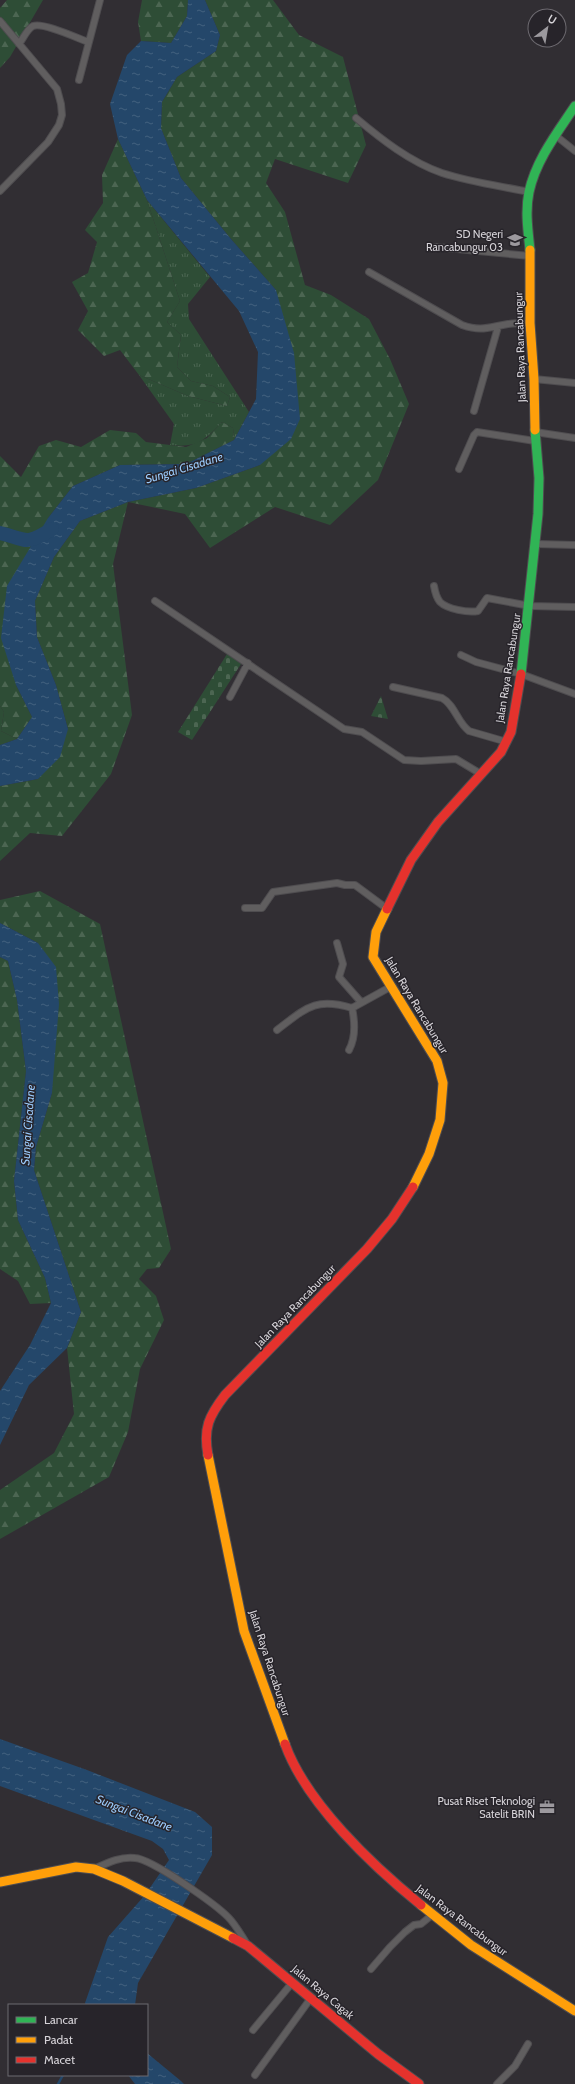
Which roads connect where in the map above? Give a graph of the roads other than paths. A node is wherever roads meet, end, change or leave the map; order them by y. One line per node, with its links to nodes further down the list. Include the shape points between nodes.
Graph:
1 (100, 0): 3 (street)
2 (0, 22): 4 (street)
3 (88, 42): 4 (street, via 37,26 30,28); 5 (street)
4 (19, 44): 10 (street, via 57,88 62,115 48,142)
5 (79, 80)
6 (575, 106): 8 (main road, Jalan Raya Rancabungur)
7 (356, 118): 11 (street, via 406,154 440,172)
8 (555, 135): 9 (street); 11 (main road, Jalan Raya Rancabungur, via 541,158)
9 (575, 151)
10 (0, 191)
11 (529, 192): 13 (main road, Jalan Raya Rancabungur, via 527,215)
12 (436, 247): 13 (street)
13 (530, 256): 15 (main road, Jalan Raya Rancabungur)
14 (369, 272): 16 (street, via 462,325 472,329)
15 (530, 323): 16 (street); 17 (main road, Jalan Raya Rancabungur)
16 (498, 327): 19 (street)
17 (534, 379): 18 (street); 20 (main road, Jalan Raya Rancabungur)
18 (575, 383)
19 (474, 411)
20 (535, 436): 21 (street); 22 (street, via 477,432); 23 (main road, Jalan Raya Rancabungur, via 539,478)
21 (575, 438)
22 (459, 469)
23 (536, 544): 24 (street); 27 (main road, Jalan Raya Rancabungur)
24 (575, 546)
25 (434, 586): 27 (street, via 437,598 443,605 466,611 478,611 487,598)
26 (155, 601): 30 (street)
27 (530, 606): 28 (street); 31 (main road, Jalan Raya Rancabungur)
28 (575, 607)
29 (461, 655): 31 (street, via 476,662)
30 (248, 663): 34 (street); 36 (street, via 344,729 362,732 404,760 456,759)
31 (521, 674): 33 (street); 35 (main road, Jalan Raya Rancabungur)
32 (393, 687): 35 (street, via 442,698 447,701 464,728)
33 (575, 694)
34 (230, 697)
35 (507, 742): 36 (main road, Jalan Raya Rancabungur)
36 (481, 774): 38 (main road, Jalan Raya Rancabungur, via 423,841)
37 (245, 908): 38 (street, via 262,908 273,892 337,883 355,885)
38 (386, 908): 40 (main road, Jalan Raya Rancabungur, via 376,932 373,957)
39 (337, 943): 41 (street, via 343,964 339,977)
40 (392, 986): 41 (street); 47 (main road, Jalan Raya Rancabungur, via 441,1070 443,1106 430,1154 413,1188 385,1227 332,1288 218,1404 209,1420 205,1439 244,1631 288,1753 308,1788 335,1824 372,1863)
41 (361, 1002): 42 (street)
42 (352, 1008): 43 (street, via 333,1003 320,1004 297,1015); 44 (street, via 353,1042)
43 (277, 1030)
44 (349, 1050)
45 (94, 1869): 46 (main road, Jalan Raya Cagak, via 59,1869); 48 (main road, Jalan Raya Cagak, via 123,1881); 48 (street, via 129,1858 149,1862 203,1896 229,1917)
46 (0, 1882)
47 (432, 1914): 49 (street, via 421,1924 414,1925 405,1932); 52 (main road, Jalan Raya Rancabungur, via 471,1945)
48 (248, 1946): 50 (main road, Jalan Raya Cagak)
49 (371, 1968)
50 (292, 1983): 51 (main road, Jalan Raya Cagak); 53 (street)
51 (311, 1998): 55 (street); 56 (main road, Jalan Raya Cagak, via 378,2054)
52 (575, 2011)
53 (252, 2030)
54 (528, 2044): 57 (street, via 515,2066)
55 (255, 2075)
56 (419, 2084)
57 (497, 2084)

